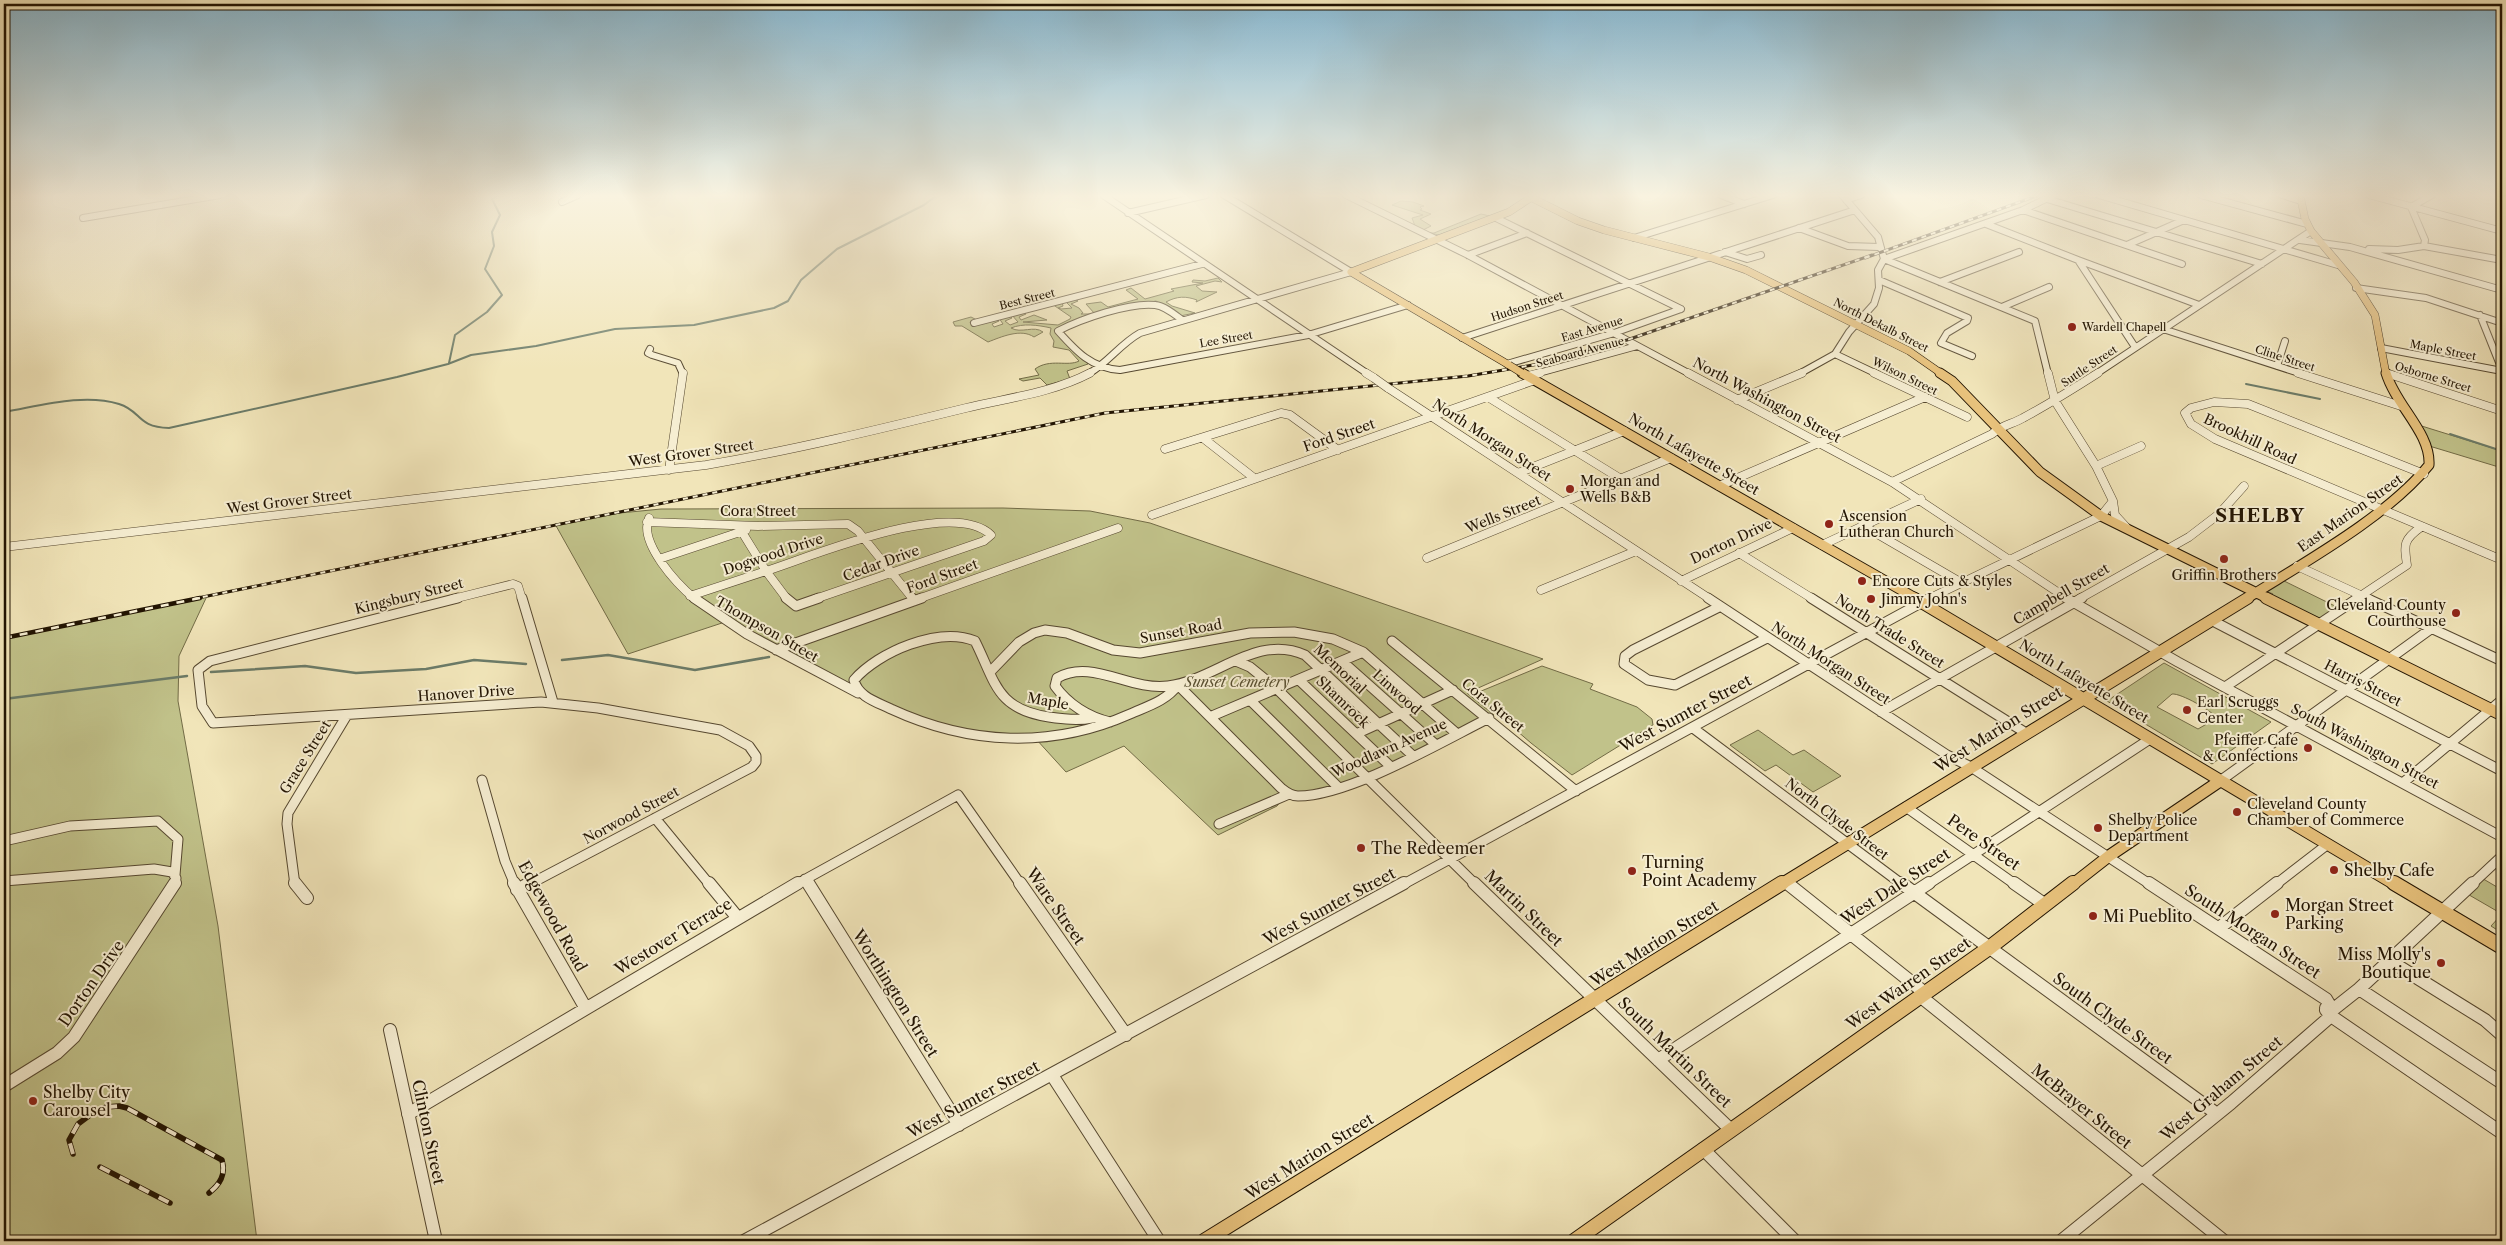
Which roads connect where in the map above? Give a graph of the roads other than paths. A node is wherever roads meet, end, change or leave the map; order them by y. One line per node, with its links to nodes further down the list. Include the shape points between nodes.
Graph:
1 (1186, 253): 28 (street, North Morgan Street)
2 (1319, 253): 32 (street, North Lafayette Street)
3 (1401, 253): 32 (main road)
4 (1464, 253): 22 (street, North Washington Street)
5 (1473, 253): 22 (street)
6 (1567, 253): 36 (street)
7 (1693, 253): 24 (main road, North Dekalb Street)
8 (1721, 253): 24 (street, Hudson Street)
9 (1728, 253): 23 (street, via 1747,259)
10 (1882, 253): 25 (street)
11 (1901, 253): 25 (street)
12 (2016, 253): 35 (street)
13 (2060, 253): 26 (street)
14 (2150, 253): 29 (street)
15 (2225, 253): 30 (street)
16 (2278, 253): 30 (street, Suttle Street)
17 (2298, 253): 31 (street)
18 (2328, 253): 31 (main road)
19 (2367, 253): 34 (street)
20 (2372, 253): 34 (street)
21 (2464, 253): 27 (street)
22 (1468, 255): 42 (street, North Washington Street)
23 (1760, 256)
24 (1708, 257): 36 (street, Hudson Street); 49 (main road, North Dekalb Street, via 1756,275)
25 (1884, 259): 33 (street, via 1878,270); 35 (street)
26 (2078, 260): 43 (street); 56 (street)
27 (2502, 260)
28 (1202, 264): 40 (street, North Morgan Street); 47 (street, Best Street)
29 (2182, 264)
30 (2262, 264): 43 (street, Suttle Street)
31 (2338, 265): 38 (main road)
32 (1351, 272): 40 (street, West Grover Street); 41 (main road, North Lafayette Street)
33 (1879, 280): 49 (street, via 1874,304); 60 (street, via 1968,318 1947,333 1939,345)
34 (2464, 281): 39 (street)
35 (1940, 282): 44 (street)
36 (1629, 284): 42 (street, Hudson Street); 51 (street, East Avenue, via 1681,309)
37 (2049, 288): 44 (street)
38 (2356, 288): 45 (street, via 2416,296); 57 (main road, via 2378,321)
39 (2502, 292)
40 (1254, 300): 46 (street, West Grover Street); 52 (street, North Morgan Street)
41 (1408, 305): 52 (street, Lee Street); 53 (main road, North Lafayette Street)
42 (1563, 305): 51 (street, North Washington Street); 53 (street, Hudson Street)
43 (2199, 305): 50 (street, Suttle Street)
44 (2002, 307): 70 (street, via 2036,324)
45 (2480, 315): 48 (street); 64 (street)
46 (1182, 320): 63 (street, West Grover Street, via 1135,335 1121,344 1109,361); 63 (street, via 1159,306 1149,304 1094,317 1058,331 1086,361)
47 (974, 323)
48 (2502, 323)
49 (1857, 324): 59 (street); 75 (main road, North Dekalb Street, via 1937,369)
50 (2163, 329): 56 (street, Suttle Street); 62 (street, Cline Street)
51 (1614, 333): 55 (street, North Washington Street); 61 (street, East Avenue)
52 (1308, 335): 63 (street, Lee Street, via 1120,370); 73 (street, North Morgan Street, bridge)
53 (1462, 338): 61 (main road, North Lafayette Street)
54 (2285, 340): 62 (street)
55 (1637, 346): 66 (street, Seaboard Avenue); 69 (street, North Washington Street)
56 (2135, 347): 70 (street, Suttle Street)
57 (2381, 348): 64 (street, Maple Street); 65 (main road)
58 (650, 349): 85 (street, via 648,353 652,355 678,363 683,372)
59 (1835, 354): 68 (street, Wilson Street); 69 (street, via 1809,370)
60 (1972, 356)
61 (1508, 365): 66 (main road, North Lafayette Street, bridge)
62 (2277, 366): 71 (street, Cline Street)
63 (1099, 368): 85 (street, West Grover Street, via 1076,380 1049,388 882,428 773,453)
64 (2502, 371)
65 (2386, 373): 71 (main road); 72 (street, Osborne Street)
66 (1528, 376): 67 (street, Ford Street); 76 (main road, North Lafayette Street)
67 (1488, 397): 73 (street, Ford Street); 82 (street)
68 (1925, 397): 74 (street, Wilson Street); 78 (street)
69 (1737, 400): 78 (street, North Washington Street)
70 (2055, 401): 75 (street, Suttle Street, via 2017,422); 84 (street)
71 (2401, 406): 87 (main road, via 2428,451 2428,467)
72 (2502, 411)
73 (1432, 417): 81 (street, Ford Street); 86 (street, North Morgan Street)
74 (1967, 417)
75 (1998, 428): 90 (street, Suttle Street, via 1992,434); 98 (main road, North Dekalb Street, via 2040,472)
76 (1624, 432): 82 (street); 83 (main road, North Lafayette Street)
77 (1203, 438): 80 (street); 81 (street, via 1273,415 1287,414); 88 (street)
78 (1818, 442): 90 (street, North Washington Street); 91 (street)
79 (2141, 446): 84 (street)
80 (1165, 449)
81 (1338, 450): 88 (street, Ford Street)
82 (1575, 450): 86 (street); 89 (street)
83 (1671, 458): 89 (street, Wells Street); 91 (main road, North Lafayette Street)
84 (2096, 466): 94 (street)
85 (668, 470): 109 (street, West Grover Street)
86 (1518, 473): 95 (street, North Morgan Street)
87 (2424, 474): 96 (main road, East Marion Street, via 2405,493); 96 (street, Brookhill Road, via 2243,402 2214,402 2191,408 2185,413 2191,424 2204,434)
88 (1254, 478): 97 (street, Ford Street)
89 (1621, 479): 95 (street, Wells Street)
90 (1892, 482): 93 (street, North Washington Street)
91 (1719, 486): 104 (main road, North Lafayette Street)
92 (2244, 486): 110 (street, Campbell Street, via 2206,525)
93 (1921, 500): 101 (street); 115 (street, North Washington Street)
94 (2113, 501): 98 (street, West Sumter Street); 105 (street, via 2115,515)
95 (1564, 504): 111 (street, North Morgan Street); 113 (street, Wells Street)
96 (2380, 510): 102 (street); 117 (main road, East Marion Street)
97 (1152, 515)
98 (2102, 516): 105 (main road, North Dekalb Street); 115 (street, West Sumter Street)
99 (649, 519): 100 (street, Cora Street); 114 (street, Thompson Street, via 646,529)
100 (758, 526): 106 (street); 107 (street, Cora Street, via 848,524)
101 (1862, 526): 108 (street); 121 (street)
102 (2421, 527): 116 (street); 125 (street, via 2409,536 2404,546 2407,565)
103 (1118, 528): 126 (street, Ford Street)
104 (1793, 528): 108 (main road, North Lafayette Street); 112 (street, Dorton Drive)
105 (2129, 531): 110 (main road, North Dekalb Street)
106 (742, 532): 114 (street); 118 (street)
107 (864, 539): 118 (street, Dogwood Drive); 119 (street, Cora Street); 119 (street, Cedar Drive, via 915,525 971,525 990,533 988,540)
108 (1822, 545): 127 (main road, North Lafayette Street)
109 (4, 547)
110 (2167, 550): 123 (main road, North Dekalb Street); 128 (street, Campbell Street)
111 (1636, 551): 120 (street, North Morgan Street); 122 (street)
112 (1739, 553): 120 (street, Dorton Drive); 133 (street, North Trade Street)
113 (1427, 558)
114 (659, 559): 124 (street, Thompson Street)
115 (2006, 560): 121 (street, West Sumter Street); 128 (street, North Washington Street)
116 (2502, 560)
117 (2297, 566): 123 (main road, East Marion Street); 125 (street)
118 (767, 571): 119 (street, Cedar Drive, via 790,604 796,606); 124 (street, Dogwood Drive)
119 (892, 574): 126 (street, Cora Street)
120 (1681, 581): 129 (street, North Morgan Street)
121 (1960, 582): 127 (street, West Sumter Street)
122 (1540, 590)
123 (2254, 593): 130 (main road, East Marion Street); 131 (main road, North Dekalb Street)
124 (690, 596): 137 (street, Thompson Street, via 717,618)
125 (2362, 596): 131 (street); 132 (street)
126 (914, 601): 137 (street, Ford Street)
127 (1923, 603): 133 (street, West Sumter Street); 136 (main road, North Lafayette Street)
128 (2073, 603): 136 (street, Campbell Street); 139 (street, North Washington Street)
129 (1719, 607): 134 (street, North Morgan Street); 134 (street, via 1633,650 1625,656 1624,664 1643,677 1675,685)
130 (2211, 620): 139 (main road, East Marion Street); 140 (street, Harris Street)
131 (2318, 625): 140 (street); 141 (main road, North Dekalb Street)
132 (2432, 628): 141 (street, West Warren Street); 144 (street)
133 (1867, 633): 145 (street, West Sumter Street); 150 (street, North Trade Street)
134 (1767, 638): 145 (street, North Morgan Street)
135 (1392, 641): 155 (street, Cora Street)
136 (1998, 646): 150 (street, Campbell Street); 158 (main road, North Lafayette Street)
137 (776, 650): 157 (street, Thompson Street)
138 (1363, 652): 143 (street); 147 (street, Sunset Road, via 1334,639 1282,631 1250,633 1140,653 1114,650 1060,631 1045,630 1019,642); 162 (street, Sunset Road)
139 (2160, 653): 149 (main road, East Marion Street); 153 (street, South Washington Street)
140 (2275, 653): 153 (street); 156 (street, Harris Street)
141 (2389, 660): 156 (street, West Warren Street); 163 (main road, North Dekalb Street)
142 (1236, 661): 146 (street, Memorial, via 1265,649 1290,648 1305,655); 152 (street, Memorial); 154 (street, Martin Street, via 1250,667)
143 (1342, 661): 146 (street); 165 (street, Linwood)
144 (2502, 661)
145 (1808, 665): 164 (street, North Morgan Street); 174 (street, West Sumter Street)
146 (1321, 670): 151 (street); 172 (street, Memorial)
147 (990, 672): 157 (street, via 973,639 949,634 897,651 867,666 854,680 855,688); 169 (street, Maple, via 999,691 1019,711 1036,716)
148 (199, 676): 161 (street, Kingsbury Street, via 198,670 210,661 512,584 518,586); 166 (street, Hanover Drive, via 202,707 206,719 213,723)
149 (2123, 676): 158 (main road, West Marion Street)
150 (1940, 679): 164 (street, Campbell Street); 176 (street, North Trade Street)
151 (1299, 680): 154 (street); 177 (street, Shamrock)
152 (1178, 685): 168 (street); 169 (street, via 1138,686 1082,669 1057,678 1055,686 1059,692); 171 (street, Thompson Street, via 1164,699)
153 (2225, 687): 173 (street, South Washington Street)
154 (1277, 689): 159 (street); 186 (street, Martin Street)
155 (1453, 690): 162 (street); 170 (street, Cora Street)
156 (2346, 690): 173 (street, West Warren Street); 179 (street, Harris Street)
157 (865, 696): 171 (street, Thompson Street, via 897,713 943,727 1019,739 1085,732)
158 (2082, 698): 176 (main road, West Marion Street); 178 (main road, North Lafayette Street)
159 (1250, 700): 168 (street); 190 (street)
160 (2502, 700): 163 (street)
161 (553, 702): 166 (street, Hanover Drive); 182 (street, Hanover Drive, via 720,730 749,748 757,758)
162 (1422, 704): 165 (street); 175 (street, Sunset Road)
163 (2490, 709): 167 (main road, North Dekalb Street); 179 (street)
164 (1882, 712): 184 (street, North Morgan Street)
165 (1400, 714): 172 (street); 180 (street, Linwood)
166 (347, 715): 212 (street, Grace Street, via 288,813 286,824 295,884)
167 (2502, 715)
168 (1212, 716): 192 (street)
169 (1092, 718): 171 (street)
170 (1489, 718): 175 (street, Woodlawn Avenue); 191 (street, Cora Street)
171 (1110, 722)
172 (1379, 724): 177 (street); 181 (street, Memorial)
173 (2297, 725): 188 (street, West Warren Street); 189 (street, South Washington Street)
174 (1693, 728): 191 (street, West Sumter Street); 200 (street, North Clyde Street)
175 (1456, 733): 180 (street, Woodlawn Avenue)
176 (2026, 733): 184 (main road, West Marion Street)
177 (1356, 734): 183 (street, Shamrock)
178 (2150, 739): 188 (main road, North Lafayette Street); 195 (street, West Dale Street)
179 (2448, 743): 185 (street, Harris Street); 189 (street)
180 (1435, 744): 181 (street, Woodlawn Avenue)
181 (1412, 754): 183 (street, Woodlawn Avenue)
182 (756, 762): 196 (street, Norwood Street)
183 (1389, 765): 186 (street, Woodlawn Avenue)
184 (1971, 767): 194 (main road, West Marion Street); 195 (street, South Morgan Street)
185 (2502, 771)
186 (1366, 777): 190 (street, Woodlawn Avenue); 205 (street, Martin Street)
187 (482, 780): 210 (street, Edgewood Road, via 505,861)
188 (2220, 781): 201 (main road, North Lafayette Street); 203 (main road, West Warren Street)
189 (2404, 782): 198 (street, South Washington Street)
190 (1338, 787): 192 (street, Woodlawn Avenue, via 1307,796)
191 (1576, 790): 205 (street, West Sumter Street)
192 (1289, 794): 197 (street)
193 (958, 795): 207 (street, Westover Terrace); 227 (street, Ware Street)
194 (1906, 807): 200 (main road, West Marion Street); 202 (street, Pere Street)
195 (2039, 812): 202 (street, West Dale Street); 203 (street, South Morgan Street)
196 (655, 818): 210 (street, Norwood Street); 215 (street)
197 (1219, 824)
198 (2502, 837)
199 (4, 841): 206 (street, Dorton Drive, via 70,826 158,821 178,839)
200 (1846, 844): 209 (main road, West Marion Street); 211 (street, North Clyde Street)
201 (2328, 844): 214 (main road, North Lafayette Street); 216 (street)
202 (1973, 855): 211 (street, West Dale Street); 213 (street, Pere Street)
203 (2109, 856): 213 (main road, West Warren Street); 216 (street, South Morgan Street)
204 (2502, 856): 214 (street)
205 (1449, 859): 223 (street, Martin Street); 227 (street, West Sumter Street)
206 (175, 875): 208 (street, via 154,869); 232 (street, Dorton Drive, via 174,888 83,1026 57,1053)
207 (805, 878): 215 (street, Westover Terrace); 235 (street, Worthington Street)
208 (4, 881)
209 (1785, 882): 217 (street, McBrayer Street); 223 (main road, West Marion Street)
210 (517, 890): 224 (street, Edgewood Road)
211 (1914, 893): 217 (street, West Dale Street); 219 (street, North Clyde Street)
212 (307, 898)
213 (2044, 904): 219 (main road, West Warren Street)
214 (2444, 912): 218 (main road, North Lafayette Street); 220 (street, West Graham Street)
215 (737, 917): 224 (street, Westover Terrace)
216 (2219, 928): 225 (street, South Morgan Street, via 2326,999)
217 (1851, 934): 222 (street, McBrayer Street); 229 (street, West Dale Street)
218 (2502, 947)
219 (1989, 948): 222 (main road, West Warren Street); 234 (street, South Clyde Street)
220 (2390, 960): 221 (street, West Graham Street); 228 (street, via 2485,1020)
221 (2359, 990): 225 (street, West Graham Street); 231 (street)
222 (1922, 994): 236 (main road, West Warren Street); 239 (street, McBrayer Street)
223 (1596, 999): 229 (street, South Martin Street); 243 (main road, West Marion Street)
224 (585, 1007): 233 (street, Westover Terrace)
225 (2329, 1012): 234 (street, West Graham Street); 237 (street, South Morgan Street)
226 (390, 1030): 233 (street, Clinton Street)
227 (1126, 1035): 230 (street, West Sumter Street)
228 (2502, 1035)
229 (1658, 1060): 236 (street, South Martin Street)
230 (1052, 1075): 235 (street, West Sumter Street); 242 (street)
231 (2502, 1082)
232 (4, 1086)
233 (408, 1114): 240 (street, Clinton Street)
234 (2218, 1114): 239 (street, West Graham Street)
235 (959, 1125): 241 (street, West Sumter Street)
236 (1730, 1129): 238 (main road, West Warren Street)
237 (2502, 1133)
238 (1703, 1149): 244 (main road, West Warren Street); 245 (street)
239 (2142, 1175): 246 (street, West Graham Street); 247 (street, McBrayer Street)
240 (436, 1241)
241 (744, 1241)
242 (1159, 1241)
243 (1204, 1241)
244 (1574, 1241)
245 (1795, 1241)
246 (2061, 1241)
247 (2224, 1241)

